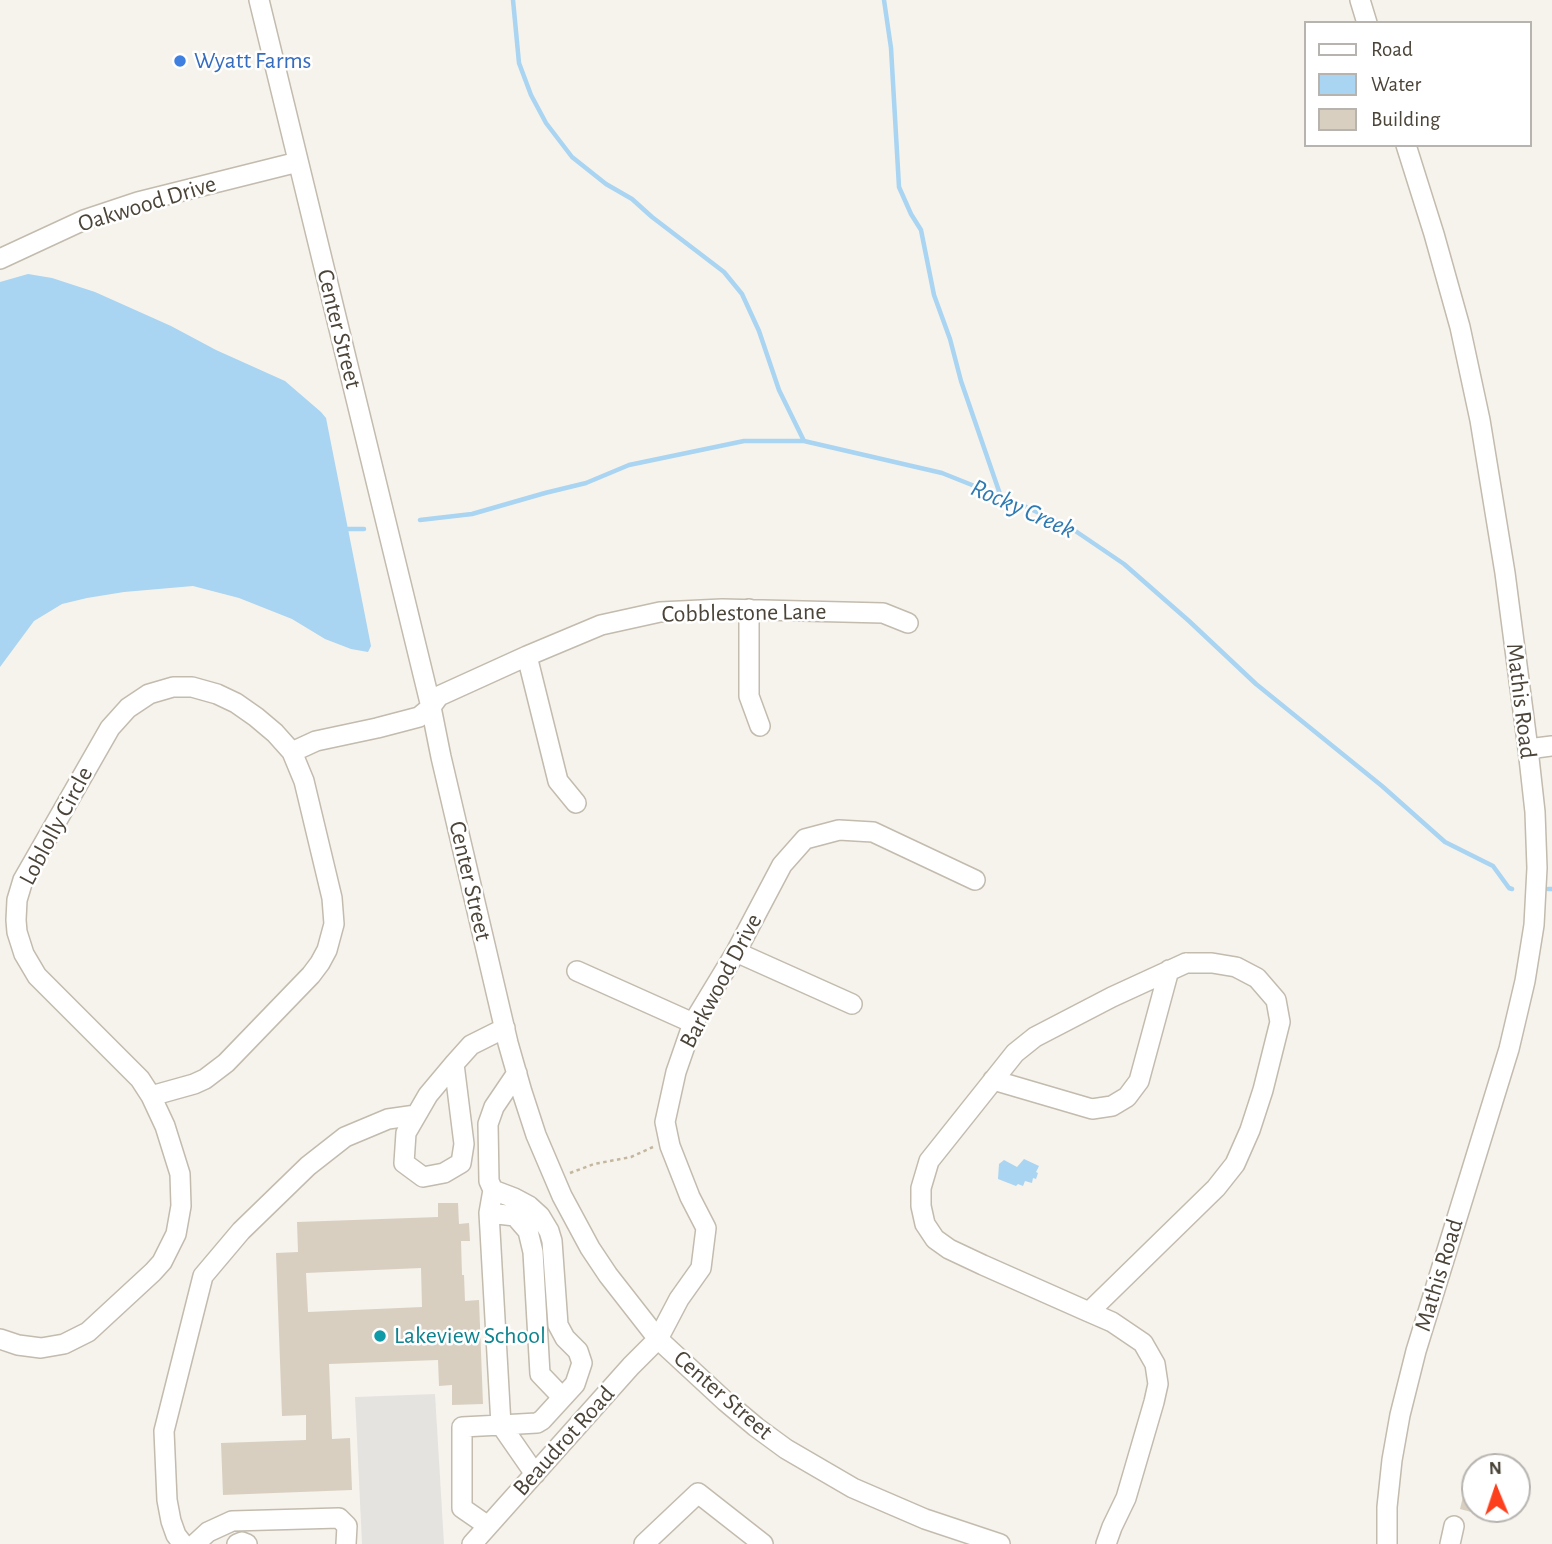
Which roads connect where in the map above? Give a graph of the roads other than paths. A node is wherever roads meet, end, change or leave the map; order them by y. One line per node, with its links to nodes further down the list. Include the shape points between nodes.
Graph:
1 (259, 0): 5 (street, Center Street)
2 (1360, 0): 3 (street)
3 (1366, 21)
4 (1407, 147): 13 (street, Mathis Road, via 1460,327 1480,420)
5 (298, 162): 6 (street, Oakwood Drive, via 127,205); 10 (street, Center Street)
6 (0, 259)
7 (749, 609): 8 (street, Cobblestone Lane, via 883,613); 9 (street, Cobblestone Lane, via 660,612 601,625); 11 (street, via 749,696)
8 (908, 623)
9 (527, 656): 10 (street, Cobblestone Lane, via 439,696); 15 (street, via 558,781)
10 (431, 707): 14 (street, via 419,717 316,741); 22 (street, Center Street)
11 (760, 726)
12 (1552, 747): 13 (street)
13 (1528, 749): 47 (street, Mathis Road, via 1537,868 1525,981 1400,1415 1387,1507)
14 (292, 752): 26 (street, Loblolly Circle, via 304,781 332,898 334,924 327,950 311,975 218,1070 194,1084); 26 (street, Loblolly Circle, via 256,716 217,694 173,687 149,694 110,728 23,880 16,920 29,965)
15 (576, 803)
16 (975, 880): 17 (street, Barkwood Drive, via 873,832 839,830 805,839 782,865)
17 (736, 952): 20 (street); 21 (street, Barkwood Drive)
18 (1169, 970): 25 (street, via 1035,1037); 25 (street, via 1139,1081 1127,1097 1093,1109); 30 (street, via 1186,963 1236,967 1257,978 1276,1000 1280,1023 1264,1090 1235,1164)
19 (577, 971): 21 (street)
20 (852, 1004)
21 (693, 1023): 32 (street, Barkwood Drive, via 665,1122 690,1197 706,1228 701,1268)
22 (505, 1028): 23 (street, via 471,1045); 24 (street, Center Street)
23 (454, 1064): 27 (street); 27 (street, via 464,1144 461,1163 444,1173 422,1177 404,1163 405,1133)
24 (517, 1073): 28 (street, via 488,1124); 32 (street, Center Street, via 562,1196 608,1275)
25 (993, 1080): 30 (street, via 929,1161 920,1188 925,1224 935,1239 949,1248)
26 (151, 1096): 31 (street, Loblolly Circle, via 166,1126 181,1188 176,1234 162,1262 76,1339 41,1348)
27 (416, 1115): 37 (street, via 388,1119 345,1137 241,1231 203,1276 164,1431 167,1500 176,1535)
28 (493, 1190): 29 (street); 33 (street, via 529,1206 549,1231 558,1325 582,1363 575,1384)
29 (489, 1213): 33 (street, via 514,1216 528,1231 540,1374); 34 (street)
30 (1090, 1312): 46 (street, via 1143,1343 1155,1364 1158,1384 1126,1498)
31 (0, 1339)
32 (658, 1339): 35 (street, Beaudrot Road); 45 (street, Center Street, via 756,1427 818,1469 888,1505)
33 (562, 1397): 34 (street, via 537,1423)
34 (501, 1425): 35 (street); 36 (street, via 462,1427 463,1508)
35 (535, 1474): 36 (street, Beaudrot Road)
36 (488, 1526): 42 (street, Beaudrot Road)
37 (183, 1544)
38 (195, 1544): 41 (street, via 232,1521 339,1518 347,1526)
39 (237, 1544): 40 (street)
40 (247, 1544)
41 (346, 1544)
42 (472, 1544)
43 (644, 1544): 44 (street, via 698,1493)
44 (763, 1544)
45 (1000, 1544)
46 (1106, 1544)
47 (1387, 1544)

